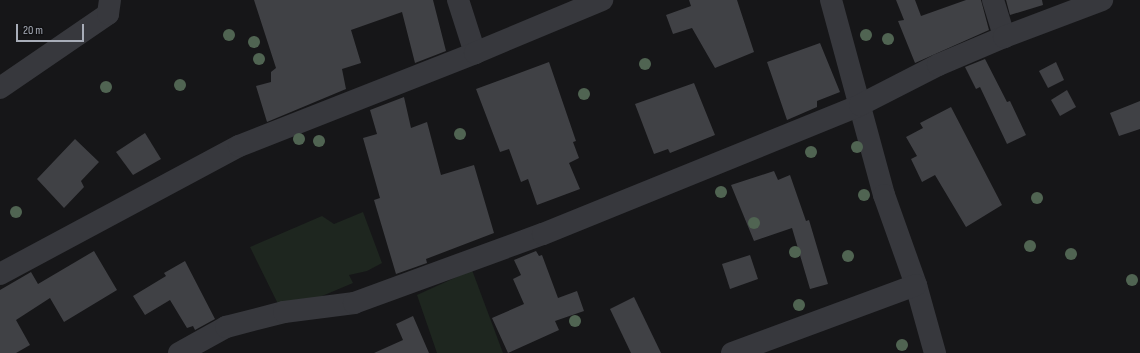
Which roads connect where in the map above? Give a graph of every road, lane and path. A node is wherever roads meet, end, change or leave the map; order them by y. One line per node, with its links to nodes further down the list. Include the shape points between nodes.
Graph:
1 (110, 0): 9 (street, via 108,14)
2 (458, 0): 8 (street)
3 (602, 0): 8 (street)
4 (831, 0): 10 (street)
5 (992, 0): 7 (street)
6 (1102, 0): 7 (street)
7 (1004, 37): 10 (street, via 938,65)
8 (474, 53): 11 (street, via 239,146)
9 (0, 88)
10 (860, 105): 12 (street, via 884,195); 13 (street, via 543,234 354,303 254,317 226,327)
11 (0, 274)
12 (916, 285): 14 (street); 15 (street)
13 (179, 353)
14 (732, 353)
15 (935, 353)

